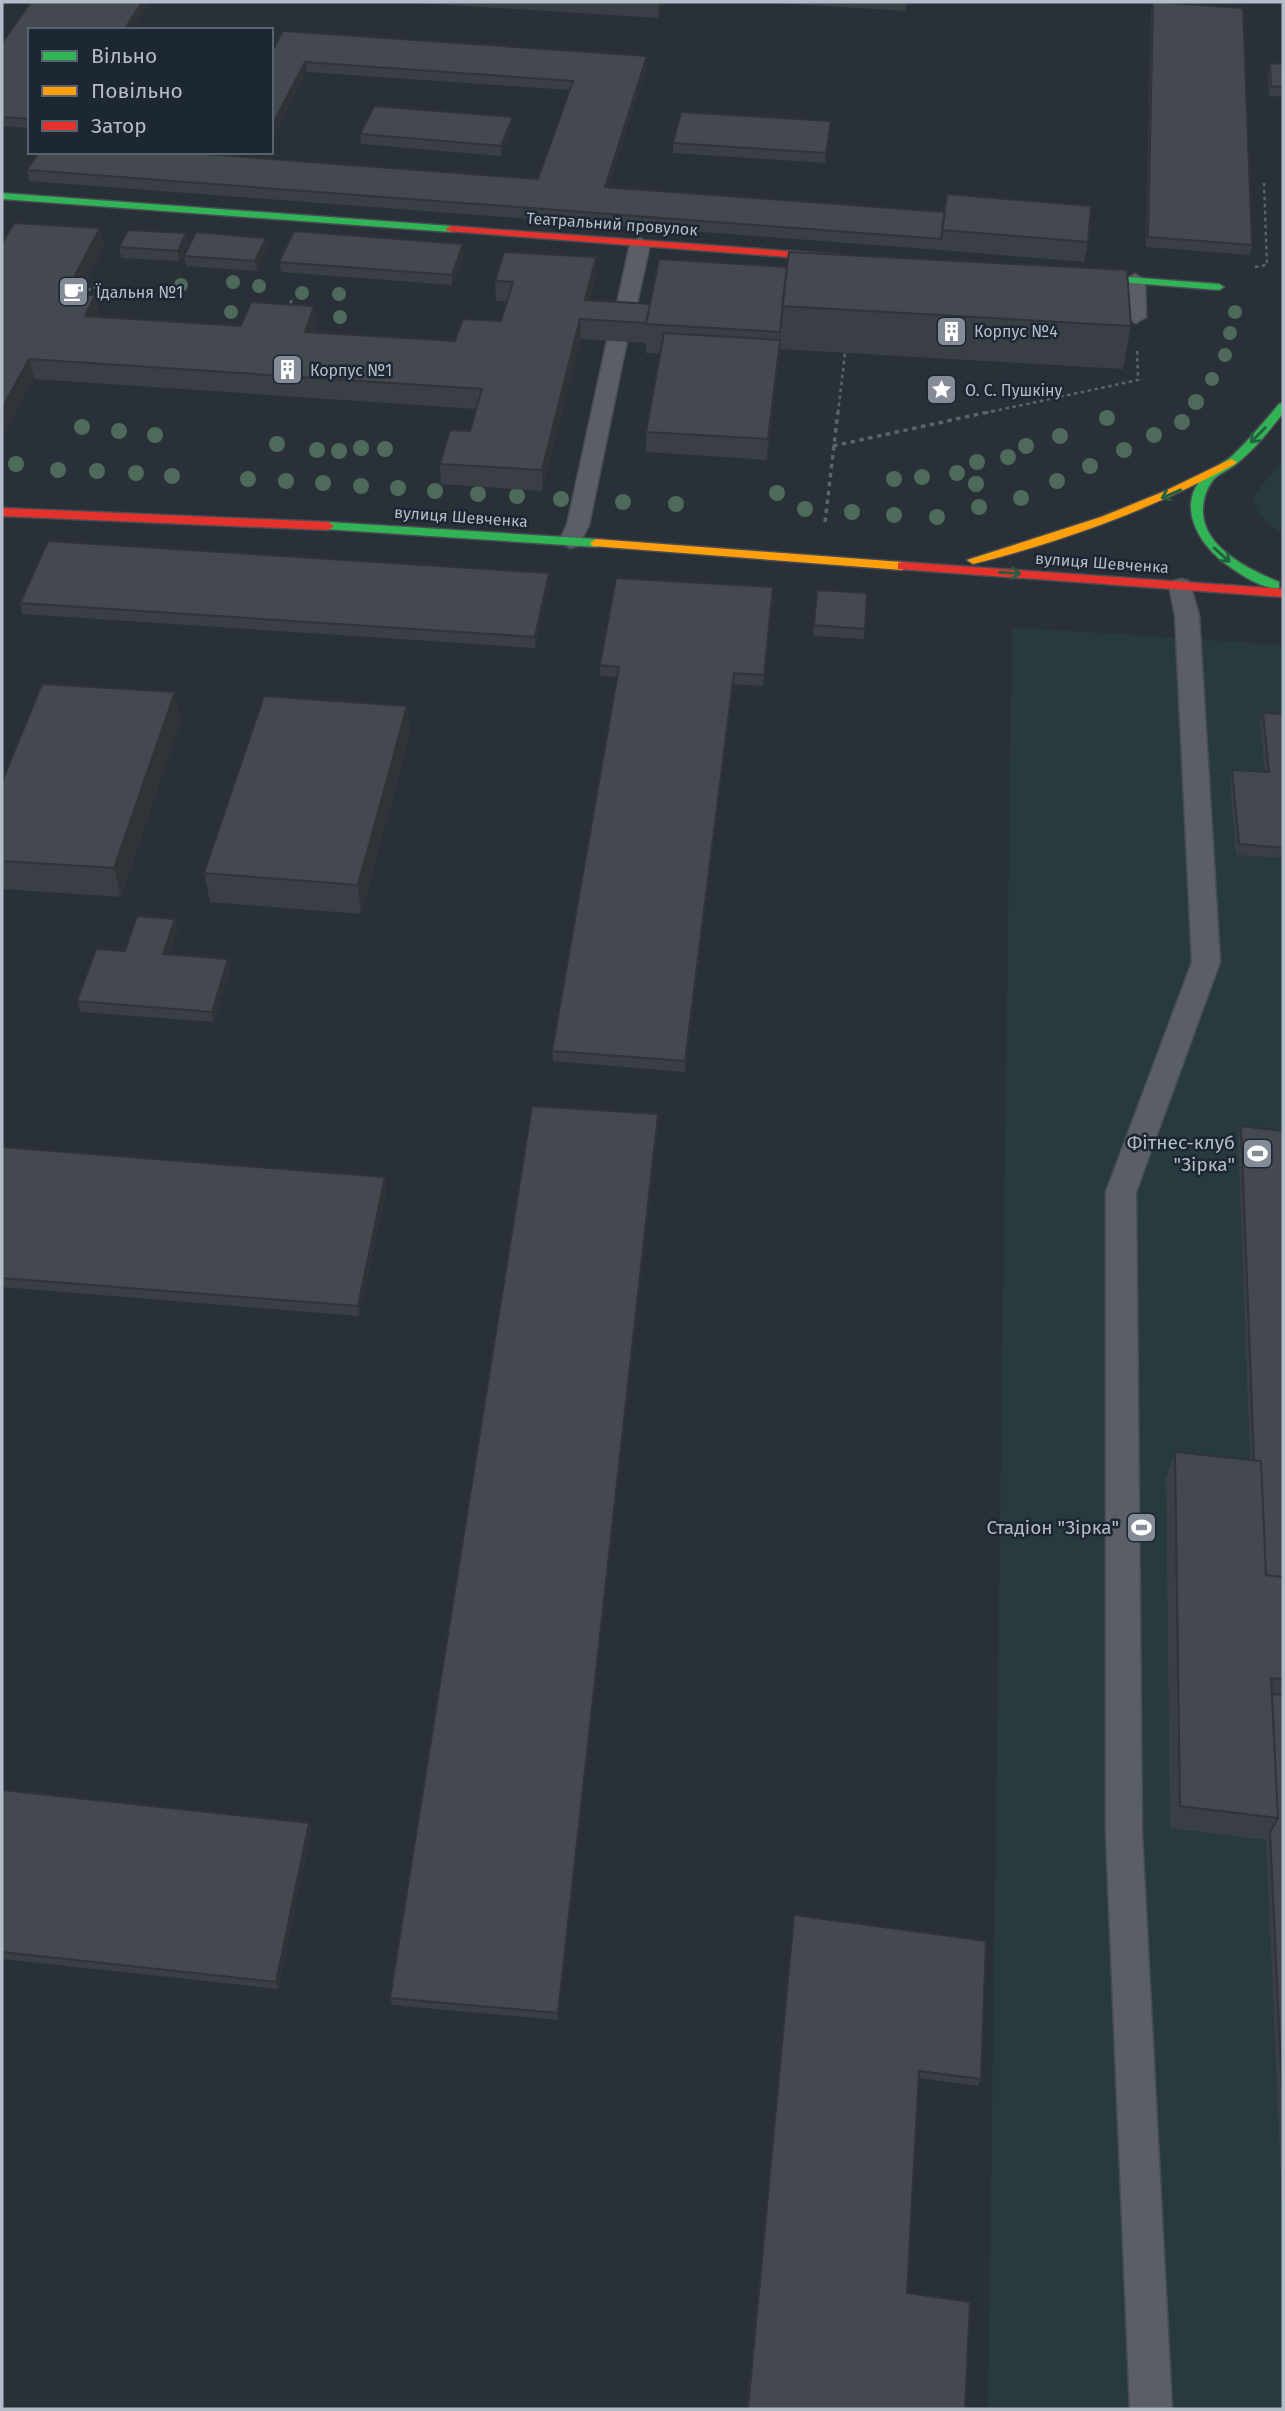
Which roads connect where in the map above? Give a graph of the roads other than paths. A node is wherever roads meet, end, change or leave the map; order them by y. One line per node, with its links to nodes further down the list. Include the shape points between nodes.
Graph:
1 (2, 196): 2 (main road, Театральний провулок)
2 (640, 244): 3 (main road, Театральний провулок); 11 (lane, via 578,525)
3 (860, 260)
4 (1053, 274): 5 (main road)
5 (1136, 280): 6 (main road); 7 (lane)
6 (1219, 287)
7 (1136, 317)
8 (1283, 406): 9 (main road, one-way to 9)
9 (1231, 462): 12 (main road, вулиця Шевченка, one-way to 12, via 1189,487 1071,534 959,563); 14 (main road, one-way to 14, via 1206,481 1195,505 1200,531 1221,557)
10 (2, 512): 11 (main road, вулиця Шевченка, via 184,517)
11 (570, 541): 12 (main road, вулиця Шевченка)
12 (918, 566): 13 (main road, вулиця Шевченка, one-way to 13)
13 (1181, 586): 14 (main road, вулиця Шевченка); 15 (lane, via 1187,615 1206,962 1121,1192 1124,1834)
14 (1283, 591)
15 (1151, 2409)

